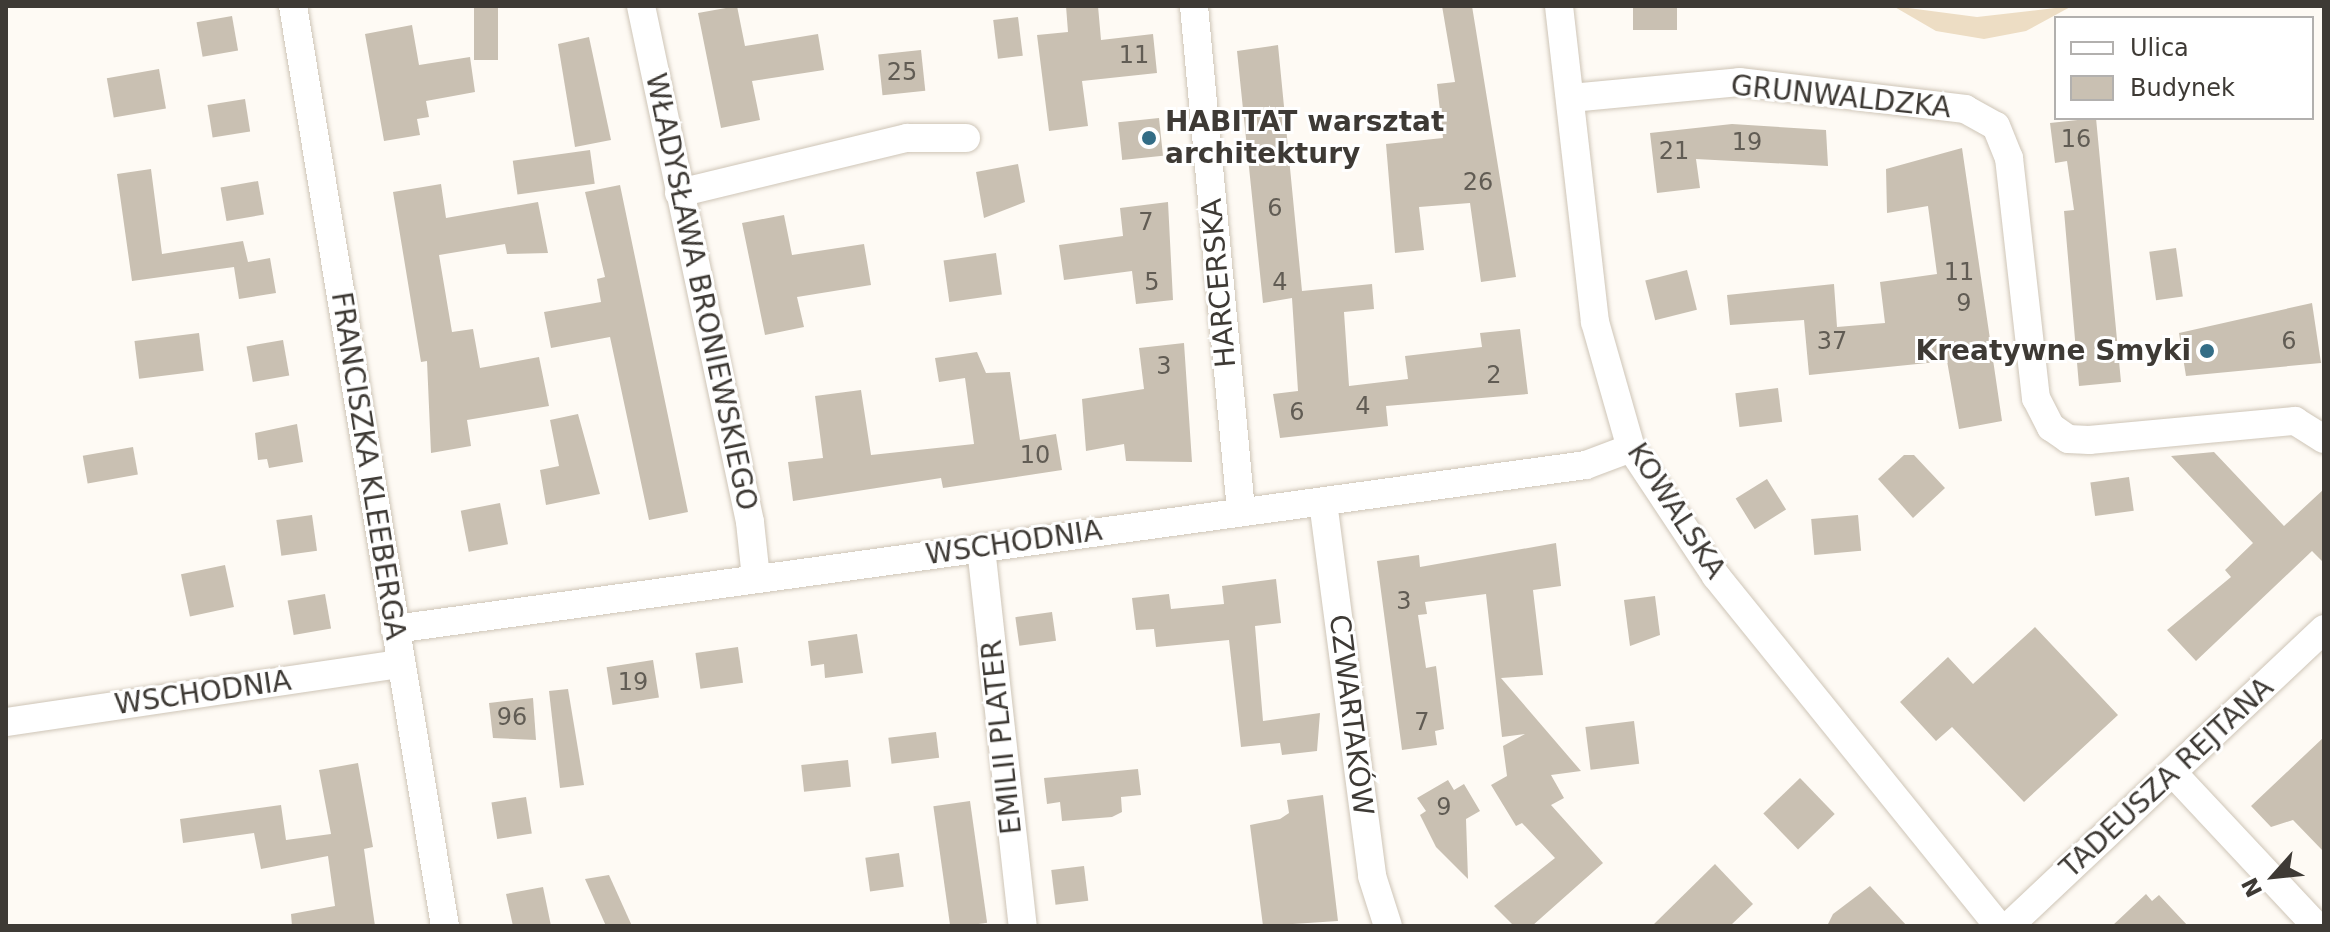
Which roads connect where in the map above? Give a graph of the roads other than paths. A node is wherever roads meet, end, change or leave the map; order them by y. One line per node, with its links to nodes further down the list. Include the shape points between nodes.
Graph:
1 (293, 6): 14 (street, FRANCISZKA KLEEBERGA)
2 (641, 6): 7 (street, WŁADYSŁAWA BRONIEWSKIEGO)
3 (1194, 6): 11 (street, HARCERSKA)
4 (1559, 6): 5 (street, KOWALSKA)
5 (1571, 98): 8 (street, GRUNWALDZKA, via 1739,82 1965,109 1996,126 2009,158 2036,398 2051,427 2068,439 2089,440 2295,421); 9 (street, KOWALSKA, via 1595,322)
6 (966, 138): 7 (street, via 907,138)
7 (679, 193): 13 (street, WŁADYSŁAWA BRONIEWSKIEGO, via 750,522)
8 (2324, 439)
9 (1631, 448): 10 (street, WSCHODNIA, via 1586,465); 22 (street, KOWALSKA, via 1716,576)
10 (1323, 502): 11 (street, WSCHODNIA); 21 (street, CZWARTAKÓW, via 1372,876)
11 (1241, 511): 12 (street, WSCHODNIA)
12 (981, 548): 13 (street, WSCHODNIA); 20 (street, EMILII PLATER)
13 (756, 578): 14 (street, WSCHODNIA)
14 (395, 629): 16 (street, FRANCISZKA KLEEBERGA)
15 (2324, 629): 18 (street, TADEUSZA REJTANA)
16 (400, 664): 17 (street, WSCHODNIA); 19 (street, FRANCISZKA KLEEBERGA)
17 (6, 722)
18 (2174, 774): 23 (street, TADEUSZA REJTANA); 24 (street)
19 (445, 926)
20 (1023, 926)
21 (1388, 926)
22 (1998, 926)
23 (2009, 926)
24 (2316, 926)

